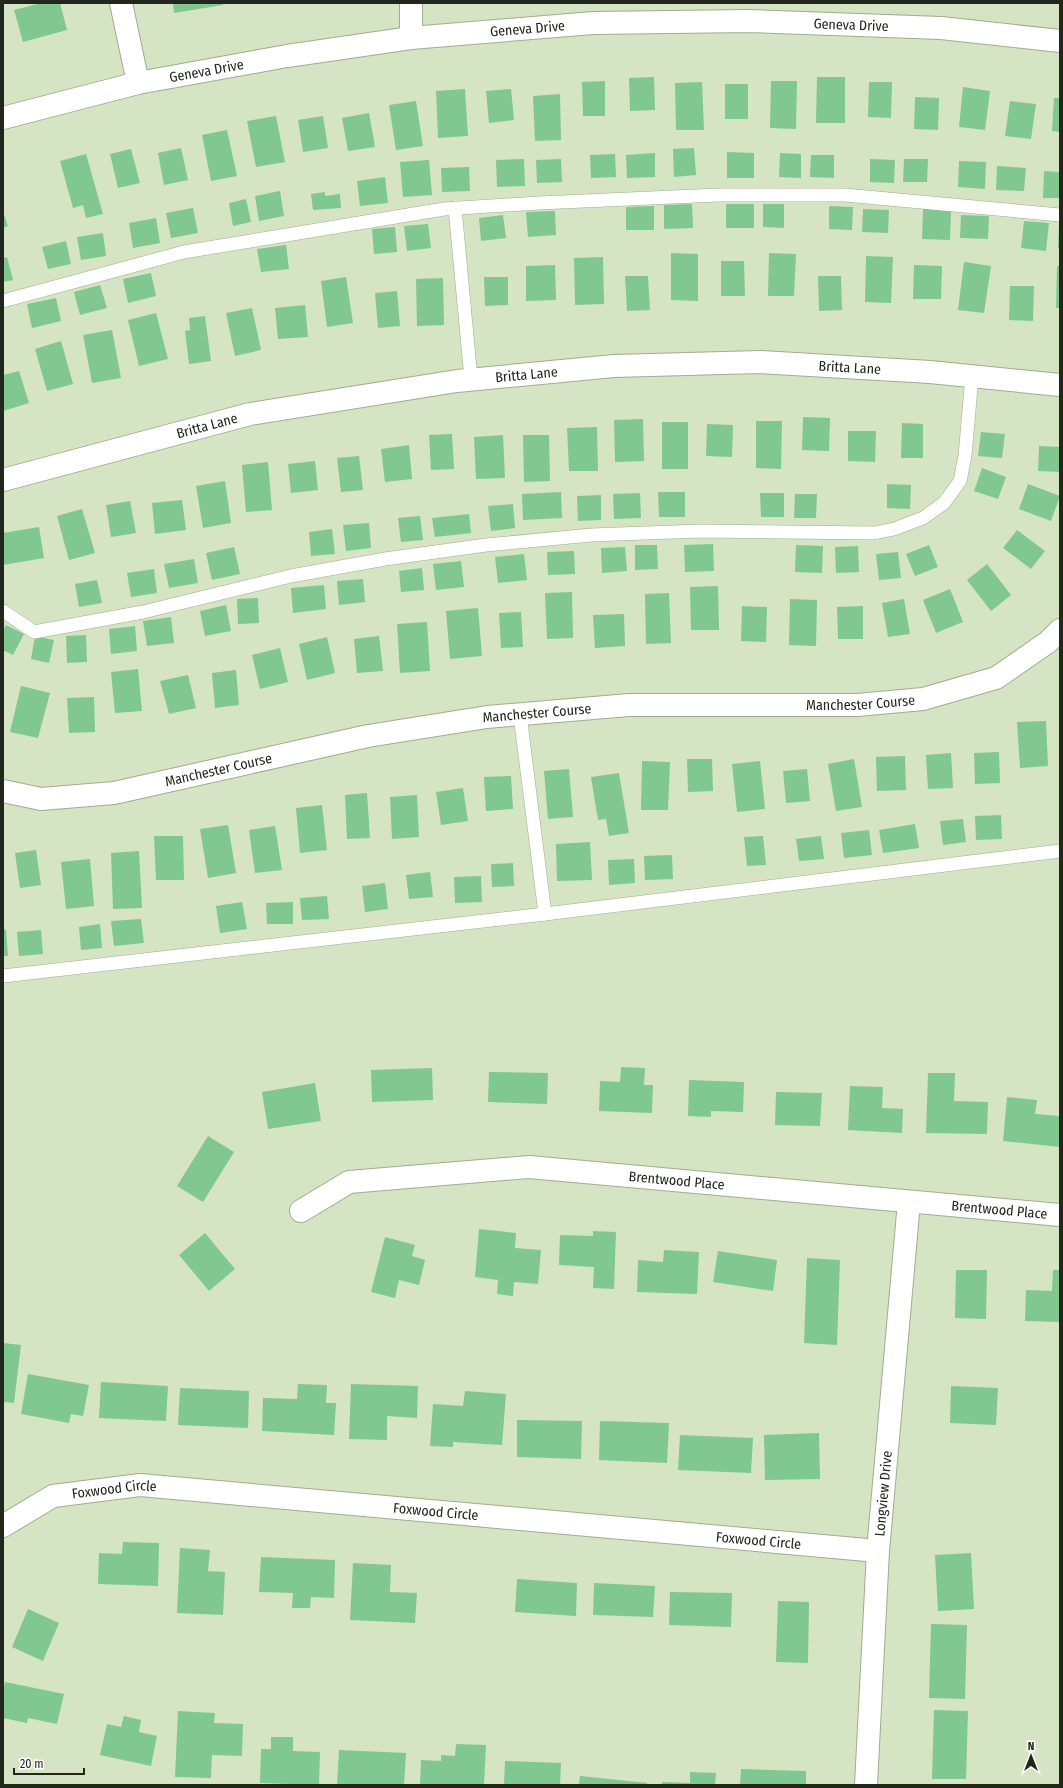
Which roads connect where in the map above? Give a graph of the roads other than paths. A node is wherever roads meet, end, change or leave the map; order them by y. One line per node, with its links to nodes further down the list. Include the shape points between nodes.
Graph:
1 (122, 3): 6 (street)
2 (411, 3): 4 (street)
3 (750, 12): 4 (street, Geneva Drive); 5 (street, Geneva Drive)
4 (411, 38): 6 (street, Geneva Drive, via 287,56)
5 (1060, 41)
6 (138, 83): 7 (street, Geneva Drive)
7 (3, 118)
8 (455, 208): 9 (lane, via 718,195 845,195); 10 (lane, via 184,252); 12 (lane)
9 (1060, 215)
10 (3, 301)
11 (972, 376): 12 (street, Britta Lane, via 760,362 614,366); 13 (street, Britta Lane); 15 (lane, via 965,456 960,481 944,503 924,518 894,529 874,533 700,531 599,535 486,545 385,559 291,576 143,612 34,632)
12 (471, 379): 14 (street, Britta Lane, via 250,414)
13 (1060, 385)
14 (3, 480)
15 (3, 611)
16 (1060, 630): 17 (street, Manchester Course, via 1048,642 996,678 923,699 856,705 629,705)
17 (520, 715): 18 (street, Manchester Course, via 487,717 368,736 114,793 41,799); 20 (lane)
18 (3, 791)
19 (1060, 851): 20 (lane)
20 (545, 914): 21 (lane)
21 (3, 976)
22 (909, 1202): 23 (street, Brentwood Place, via 529,1167 349,1182); 24 (street, Brentwood Place); 26 (street, Longview Drive)
23 (301, 1211)
24 (1060, 1215)
25 (3, 1526): 26 (street, Foxwood Circle, via 53,1496 140,1485)
26 (878, 1551): 27 (street, Longview Drive)
27 (866, 1785)

